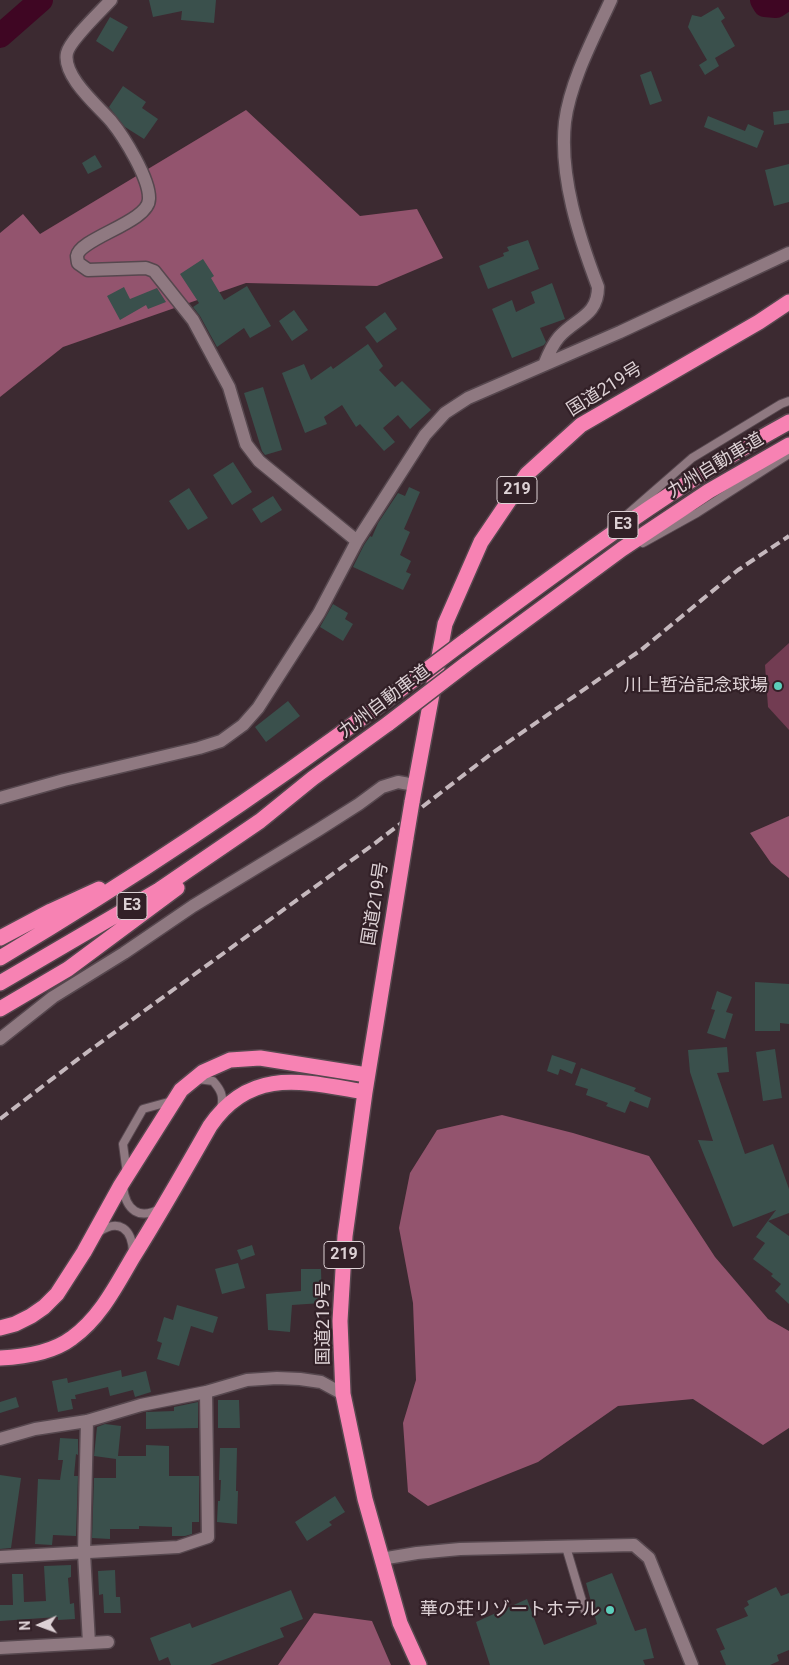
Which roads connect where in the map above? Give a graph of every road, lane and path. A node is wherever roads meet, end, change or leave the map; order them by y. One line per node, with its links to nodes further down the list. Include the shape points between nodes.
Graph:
1 (110, 0): 10 (street, via 72,44 67,54 68,65 78,85 111,122 137,160 150,199 144,211 79,252 76,256 78,263 88,270 146,268 154,271 193,320 229,387 246,444 259,461)
2 (610, 0): 5 (street, via 583,61 565,122 565,160 573,211 598,286 598,297 589,313 559,336)
3 (789, 253): 5 (street)
4 (789, 302): 13 (highway, 国道219号 / 219, via 581,425 527,474 481,542 445,624)
5 (544, 364): 10 (street, via 468,398 445,412 425,435)
6 (789, 401): 11 (lane, via 692,458)
7 (789, 422): 11 (highway, 九州自動車道 / E3, via 700,473)
8 (789, 445): 12 (highway, 九州自動車道 / E3, via 709,491)
9 (789, 454): 12 (lane, via 697,513)
10 (357, 541): 14 (street, via 319,612 258,708 243,725 220,741 199,748)
11 (580, 555): 16 (highway, 九州自動車道 / E3, bridge, via 340,735)
12 (591, 571): 15 (highway, 九州自動車道 / E3, bridge)
13 (415, 785): 21 (street, via 398,782 382,786 359,804 193,906 54,997); 22 (highway, 国道219号 / 219, bridge)
14 (0, 798)
15 (260, 821): 19 (highway, 九州自動車道 / E3, via 159,890); 20 (highway, via 165,898 68,969)
16 (150, 866): 17 (highway); 18 (highway, 九州自動車道 / E3)
17 (0, 938)
18 (0, 958)
19 (0, 983)
20 (0, 1009)
21 (0, 1039)
22 (367, 1075): 23 (highway, via 244,1058 218,1064); 24 (highway, 国道219号 / 219)
23 (191, 1080): 25 (highway); 26 (lane, via 214,1081 223,1098)
24 (365, 1092): 26 (highway, via 308,1082 275,1082 244,1092); 34 (highway, 国道219号 / 219, via 345,1236 340,1321)
25 (175, 1100): 27 (highway); 27 (lane, via 143,1109 123,1144)
26 (220, 1112): 28 (highway)
27 (125, 1179): 28 (lane, via 126,1201 130,1208 146,1213); 29 (highway)
28 (165, 1206): 30 (highway)
29 (93, 1236): 30 (lane, via 106,1226 120,1226 131,1237); 31 (highway, via 57,1294 44,1307)
30 (133, 1258): 32 (highway, via 90,1323 71,1339 34,1354)
31 (0, 1328)
32 (0, 1358)
33 (206, 1392): 34 (street, via 247,1380 277,1378 321,1382); 35 (street, via 141,1405); 38 (street, via 208,1537 178,1547)
34 (344, 1394): 40 (highway, 国道219号 / 219)
35 (86, 1421): 36 (street); 38 (street)
36 (0, 1439)
37 (566, 1547): 40 (street, via 460,1550); 41 (lane); 46 (street, via 634,1545 649,1558)
38 (84, 1553): 39 (street); 43 (street)
39 (0, 1557)
40 (381, 1559): 45 (highway, 国道219号 / 219, via 400,1623)
41 (585, 1610)
42 (108, 1642): 43 (street)
43 (89, 1643): 44 (street)
44 (0, 1648)
45 (419, 1665)
46 (692, 1665)

